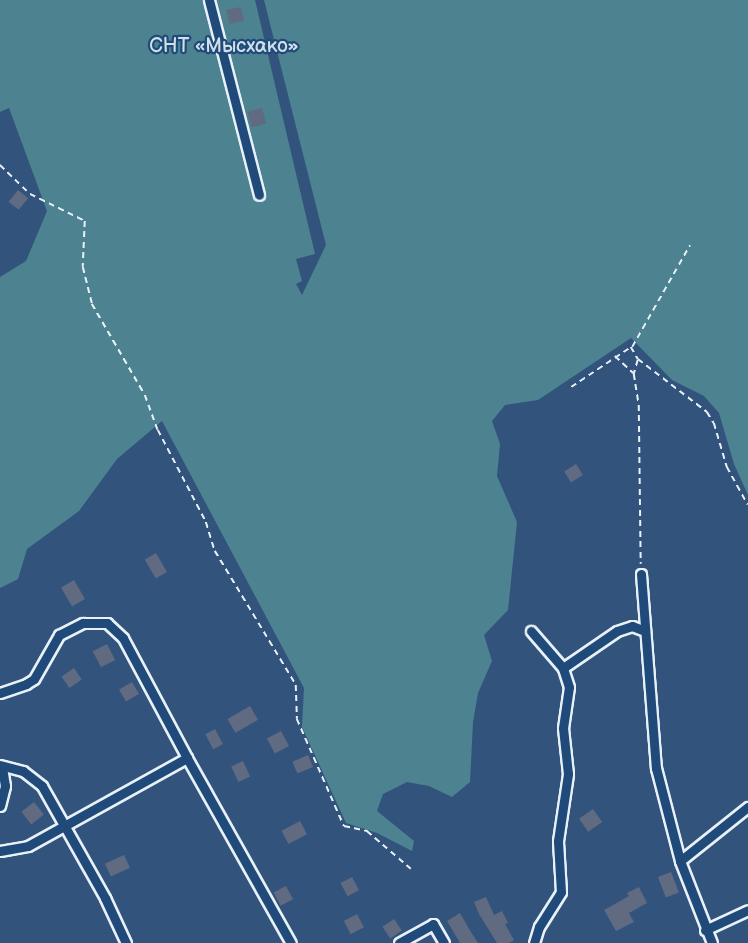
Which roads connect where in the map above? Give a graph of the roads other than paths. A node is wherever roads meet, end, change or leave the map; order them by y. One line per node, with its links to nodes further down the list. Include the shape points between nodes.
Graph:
1 (209, 0): 2 (street)
2 (259, 195)
3 (641, 574): 4 (street)
4 (645, 630): 6 (street, via 632,626 617,631); 14 (street, via 656,768)
5 (531, 631): 6 (street)
6 (563, 668): 21 (street, via 569,687 563,719 568,774 558,841 561,892 539,927)
7 (0, 693): 8 (street, via 34,679 51,646 70,628 83,623 107,623 123,638)
8 (187, 758): 12 (street); 18 (street)
9 (1, 765): 10 (street, via 4,786); 12 (street, via 34,777)
10 (0, 806)
11 (748, 807): 14 (street)
12 (64, 827): 13 (street, via 28,846); 17 (street)
13 (0, 851)
14 (680, 861): 16 (street)
15 (748, 910): 16 (street)
16 (705, 930): 22 (street)
17 (126, 943)
18 (291, 943)
19 (399, 943): 20 (street, via 433,924)
20 (444, 943)
21 (534, 943)
22 (712, 943)

